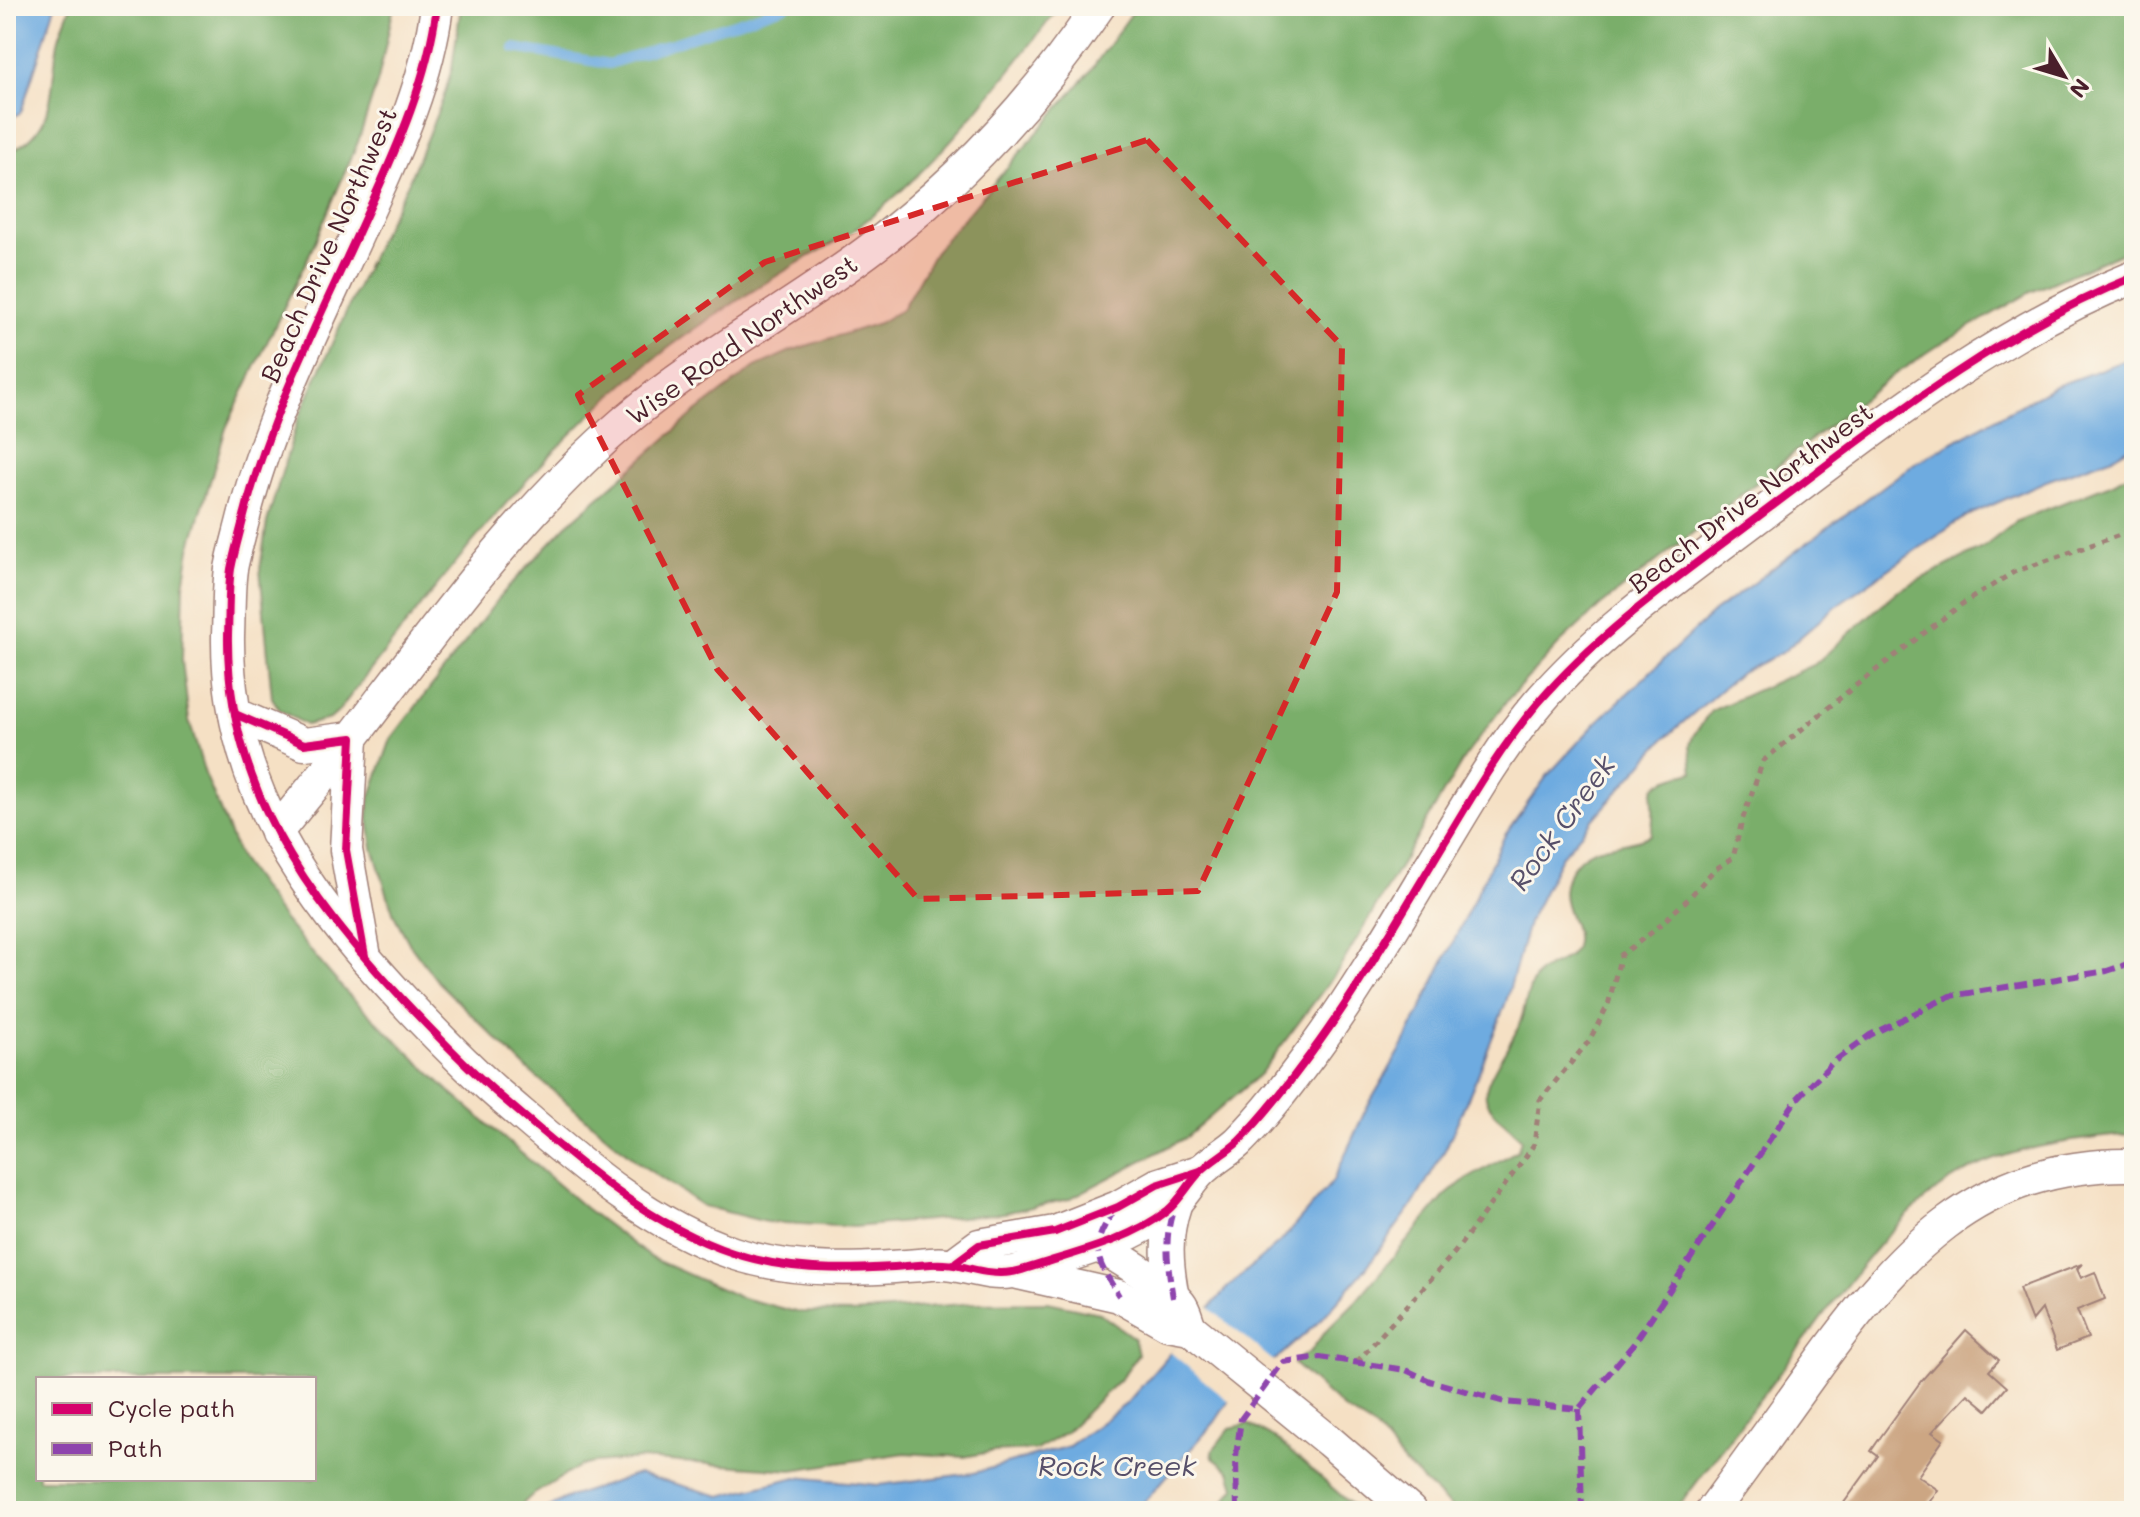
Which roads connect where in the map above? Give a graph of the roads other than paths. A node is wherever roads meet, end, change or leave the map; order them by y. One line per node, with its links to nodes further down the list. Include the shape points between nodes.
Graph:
1 (437, 6): 4 (street, Beach Drive Northwest, via 406,126 283,402 253,482 231,569 228,647)
2 (1099, 6): 5 (street, Wise Road Northwest, via 1016,115 940,191 845,268 674,381 571,471 482,567)
3 (2134, 277): 9 (street, Beach Drive Northwest, via 2047,317 1923,396 1615,628 1540,701 1489,770 1315,1048 1232,1147)
4 (235, 714): 5 (street, via 304,744); 6 (street, Beach Drive Northwest, via 256,793)
5 (352, 738): 6 (street, Wise Road Northwest); 7 (street, via 346,850)
6 (276, 833): 7 (street, Beach Drive Northwest, via 316,898)
7 (366, 960): 14 (street, Beach Drive Northwest, via 481,1079 568,1154 662,1222 735,1254 807,1267 866,1270)
8 (2134, 1165): 20 (street, via 2085,1168 2022,1182 1961,1212 1919,1243 1850,1322)
9 (1200, 1171): 10 (street, Beach Drive Northwest); 11 (street, Beach Drive Northwest, via 1157,1185)
10 (1175, 1205): 13 (street, Beach Drive Northwest, via 1146,1225); 17 (street, via 1167,1246)
11 (1118, 1207): 12 (street, Beach Drive Northwest); 13 (street)
12 (1055, 1232): 13 (street); 14 (street, Beach Drive Northwest, via 979,1245)
13 (1098, 1245): 15 (street, Beach Drive Northwest); 16 (street, via 1099,1263); 17 (street)
14 (956, 1262): 15 (street, Beach Drive Northwest, via 980,1273)
15 (1014, 1272): 16 (street)
16 (1119, 1296): 18 (street, via 1168,1324)
17 (1173, 1298): 18 (street)
18 (1190, 1328): 19 (street)
19 (1410, 1511)
20 (1712, 1511)

